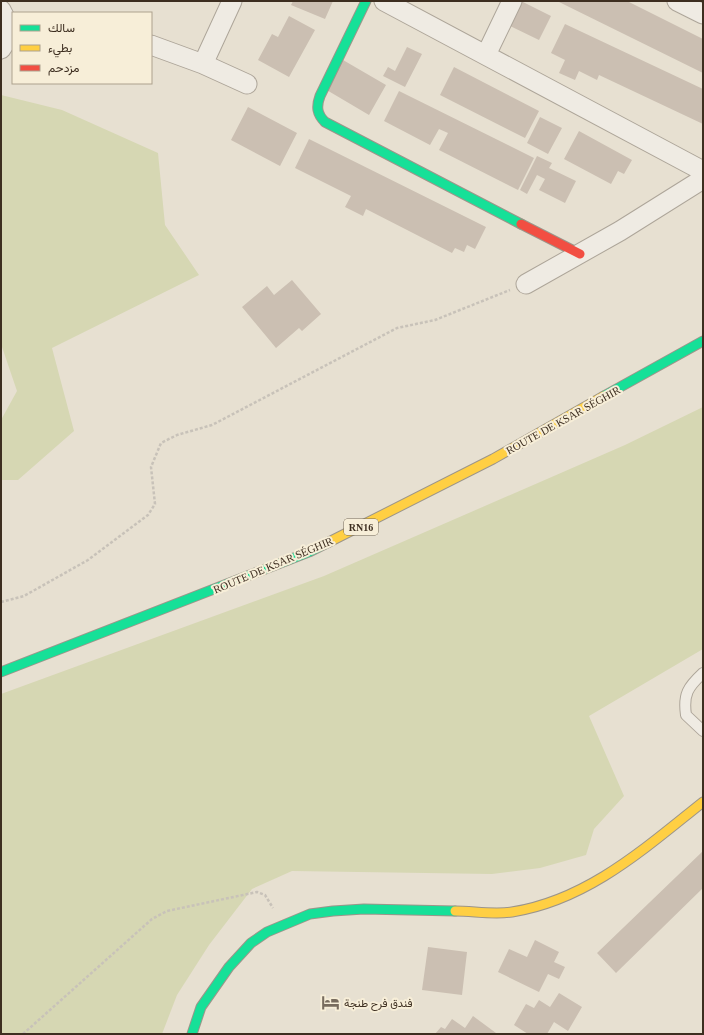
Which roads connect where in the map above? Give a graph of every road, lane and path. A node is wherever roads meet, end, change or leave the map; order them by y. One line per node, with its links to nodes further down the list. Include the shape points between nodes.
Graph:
1 (232, 1): 11 (street)
2 (366, 1): 15 (street, via 320,96 317,105 319,117)
3 (384, 1): 10 (street)
4 (512, 1): 10 (street)
5 (677, 1): 6 (street)
6 (703, 14)
7 (6, 15): 9 (street, via 9,29 7,41)
8 (152, 45): 11 (street)
9 (1, 49)
10 (486, 55): 13 (street)
11 (203, 64): 12 (street)
12 (246, 84)
13 (703, 171)
14 (703, 179): 15 (street)
15 (580, 254): 16 (street)
16 (526, 284): 18 (path, via 435,320 397,328 212,425 177,435 161,443 150,467 154,504 148,515 88,560 24,596)
17 (703, 341): 19 (street, ROUTE DE KSAR SÉGHIR / RN16, via 493,459 363,526 316,548)
18 (1, 602)
19 (1, 672)
20 (703, 673): 21 (lane, via 691,685 684,701 686,715)
21 (703, 731)
22 (703, 802): 23 (street, via 607,875 543,905 511,912 364,909 333,911 310,914)
23 (282, 927): 24 (path, via 268,900 257,892 167,911 152,919); 25 (street, via 267,932 251,943 229,967 201,1007)
24 (23, 1034)
25 (192, 1034)

